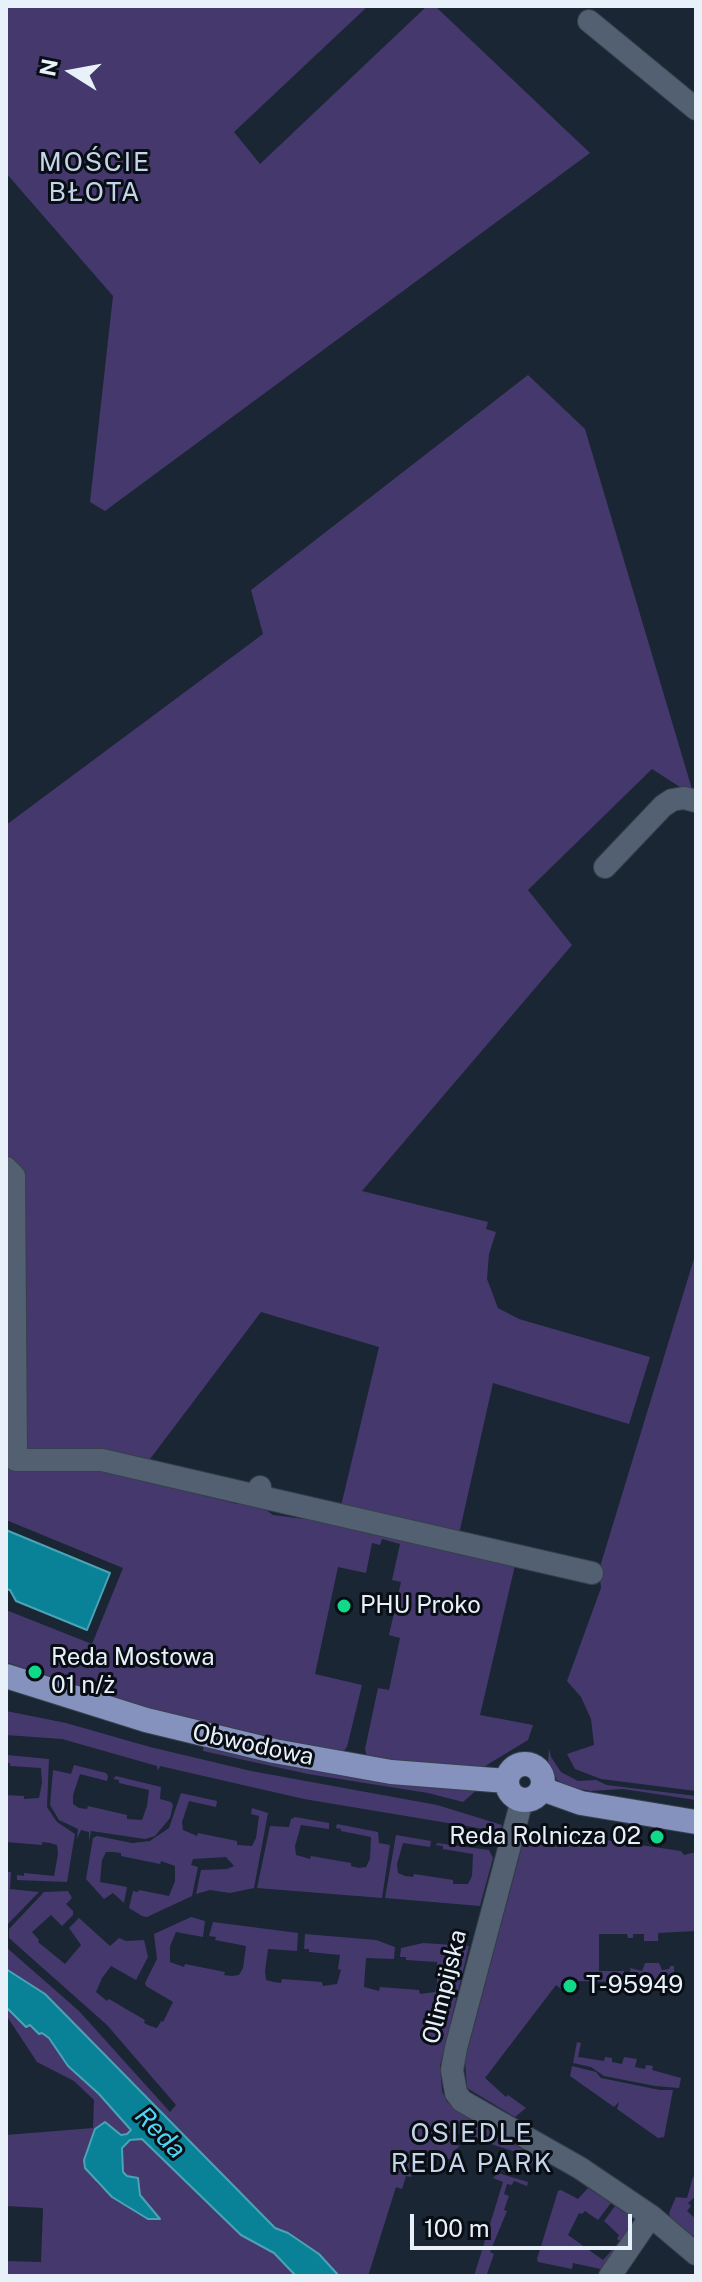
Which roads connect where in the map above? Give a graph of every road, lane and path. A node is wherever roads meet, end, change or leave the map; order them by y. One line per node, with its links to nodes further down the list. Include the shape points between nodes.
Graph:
1 (589, 21): 2 (street)
2 (696, 109)
3 (696, 801): 4 (street, via 684,798 663,806)
4 (605, 867)
5 (6, 1168): 6 (street, via 14,1176 16,1460 102,1460 258,1491)
6 (592, 1573)
7 (6, 1676): 8 (main road, Obwodowa, via 119,1713 274,1751)
8 (524, 1790): 9 (main road, Obwodowa); 10 (street, Olimpijska, via 456,2048 456,2093)
9 (696, 1822)
10 (651, 2216): 11 (street, Olimpijska); 12 (street)
11 (696, 2254)
12 (610, 2276)

